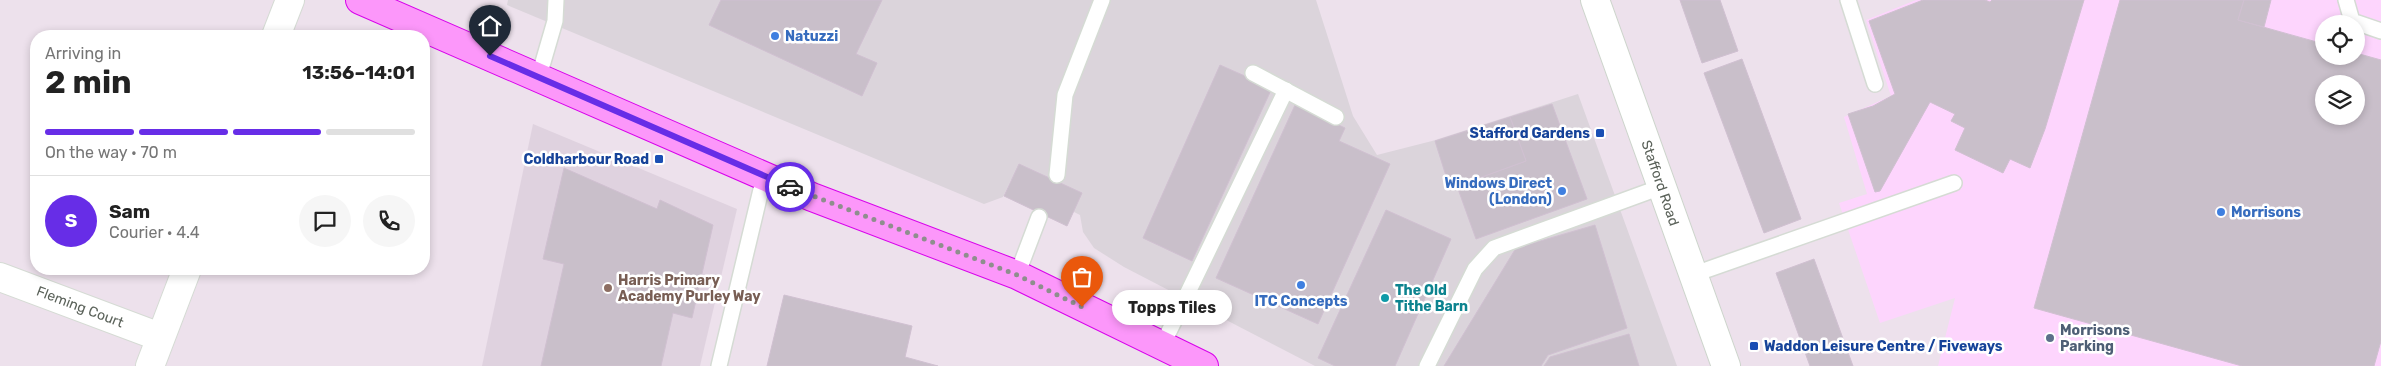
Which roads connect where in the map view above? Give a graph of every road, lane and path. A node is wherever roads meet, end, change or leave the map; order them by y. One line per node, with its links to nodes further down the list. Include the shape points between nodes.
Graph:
1 (290, 0): 8 (main road)
2 (360, 0): 11 (highway)
3 (556, 0): 11 (lane, via 555,21)
4 (1102, 0): 15 (lane, via 1065,95)
5 (1595, 0): 18 (main road, Stafford Road)
6 (1848, 0): 12 (lane)
7 (2346, 0): 9 (lane, via 2352,22)
8 (278, 30)
9 (2381, 31)
10 (1253, 73): 13 (lane)
11 (538, 76): 16 (highway)
12 (1875, 84)
13 (1286, 90): 14 (lane); 24 (lane)
14 (1336, 117)
15 (1057, 175)
16 (764, 176): 21 (highway, via 836,207); 26 (lane)
17 (1954, 183): 22 (lane)
18 (1661, 188): 22 (main road, Stafford Road); 28 (lane, via 1494,248 1475,270)
19 (1039, 217): 21 (lane)
20 (185, 275): 25 (main road)
21 (1017, 275): 24 (highway)
22 (1692, 275): 29 (main road, Stafford Road)
23 (0, 277): 25 (main road, Fleming Court)
24 (1162, 346): 27 (highway)
25 (157, 357)
26 (719, 366)
27 (1204, 366)
28 (1427, 366)
29 (1726, 366)

